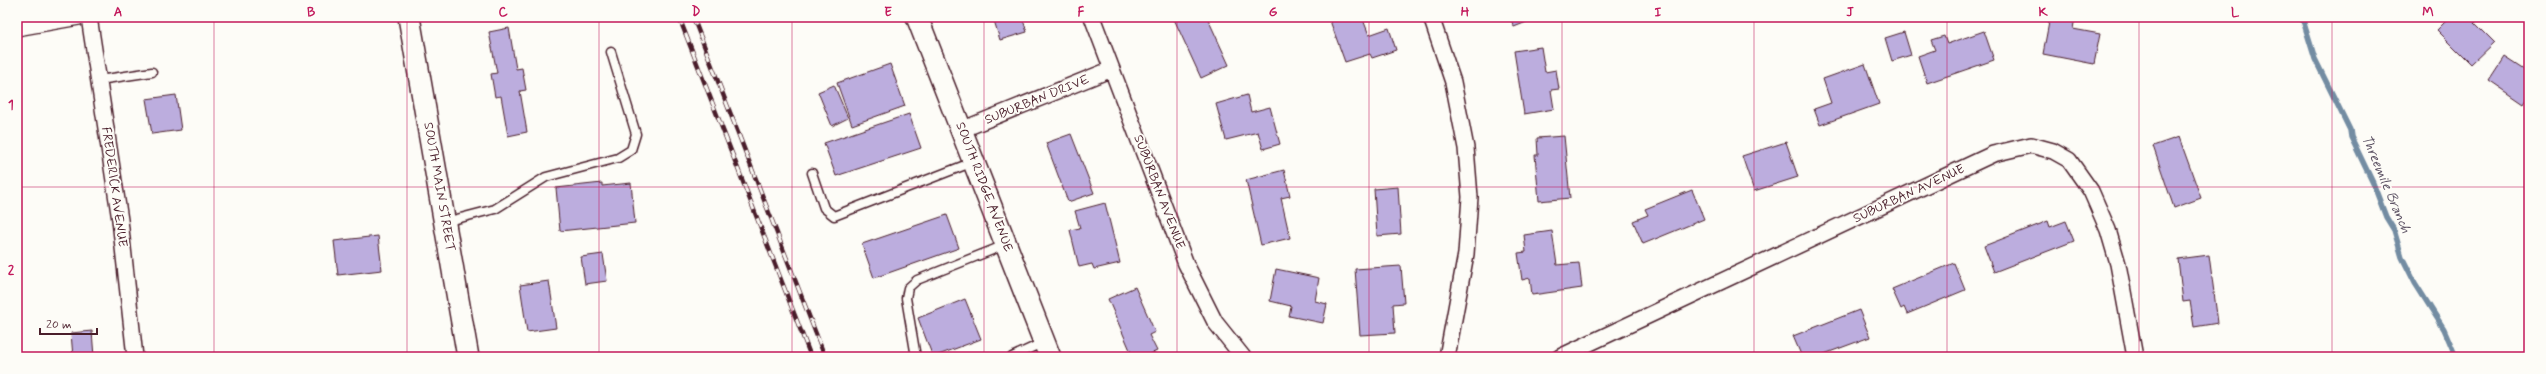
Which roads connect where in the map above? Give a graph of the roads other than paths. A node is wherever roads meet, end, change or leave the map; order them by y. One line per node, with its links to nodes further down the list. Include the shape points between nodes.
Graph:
1 (79, 17): 7 (street)
2 (89, 17): 11 (street, FREDERICK AVENUE)
3 (409, 17): 15 (street, SOUTH MAIN STREET)
4 (917, 17): 12 (street, SOUTH RIDGE AVENUE)
5 (1092, 17): 9 (street, SUBURBAN AVENUE)
6 (1431, 17): 23 (street, via 1453,82 1466,148 1470,197 1466,254)
7 (17, 28)
8 (611, 52): 15 (lane, via 636,134 631,150 618,158 546,177 495,209)
9 (1112, 69): 12 (street, SUBURBAN DRIVE); 22 (street, SUBURBAN AVENUE, via 1186,264 1215,322)
10 (152, 72): 11 (lane)
11 (98, 80): 18 (street, FREDERICK AVENUE, via 120,220)
12 (961, 130): 13 (street, SOUTH RIDGE AVENUE)
13 (974, 162): 14 (lane, via 834,216 824,208); 16 (street, SOUTH RIDGE AVENUE)
14 (812, 173)
15 (445, 222): 19 (street, SOUTH MAIN STREET)
16 (1006, 245): 17 (street, SOUTH RIDGE AVENUE); 20 (lane, via 917,280 908,288 906,298)
17 (1047, 350): 21 (lane)
18 (135, 357)
19 (468, 357)
20 (916, 357)
21 (1012, 357)
22 (1243, 357)
23 (1447, 357)
24 (1560, 357): 25 (street, SUBURBAN AVENUE, via 1993,154 2031,145 2053,151 2070,160 2091,191 2108,230 2118,264)
25 (2135, 357)

